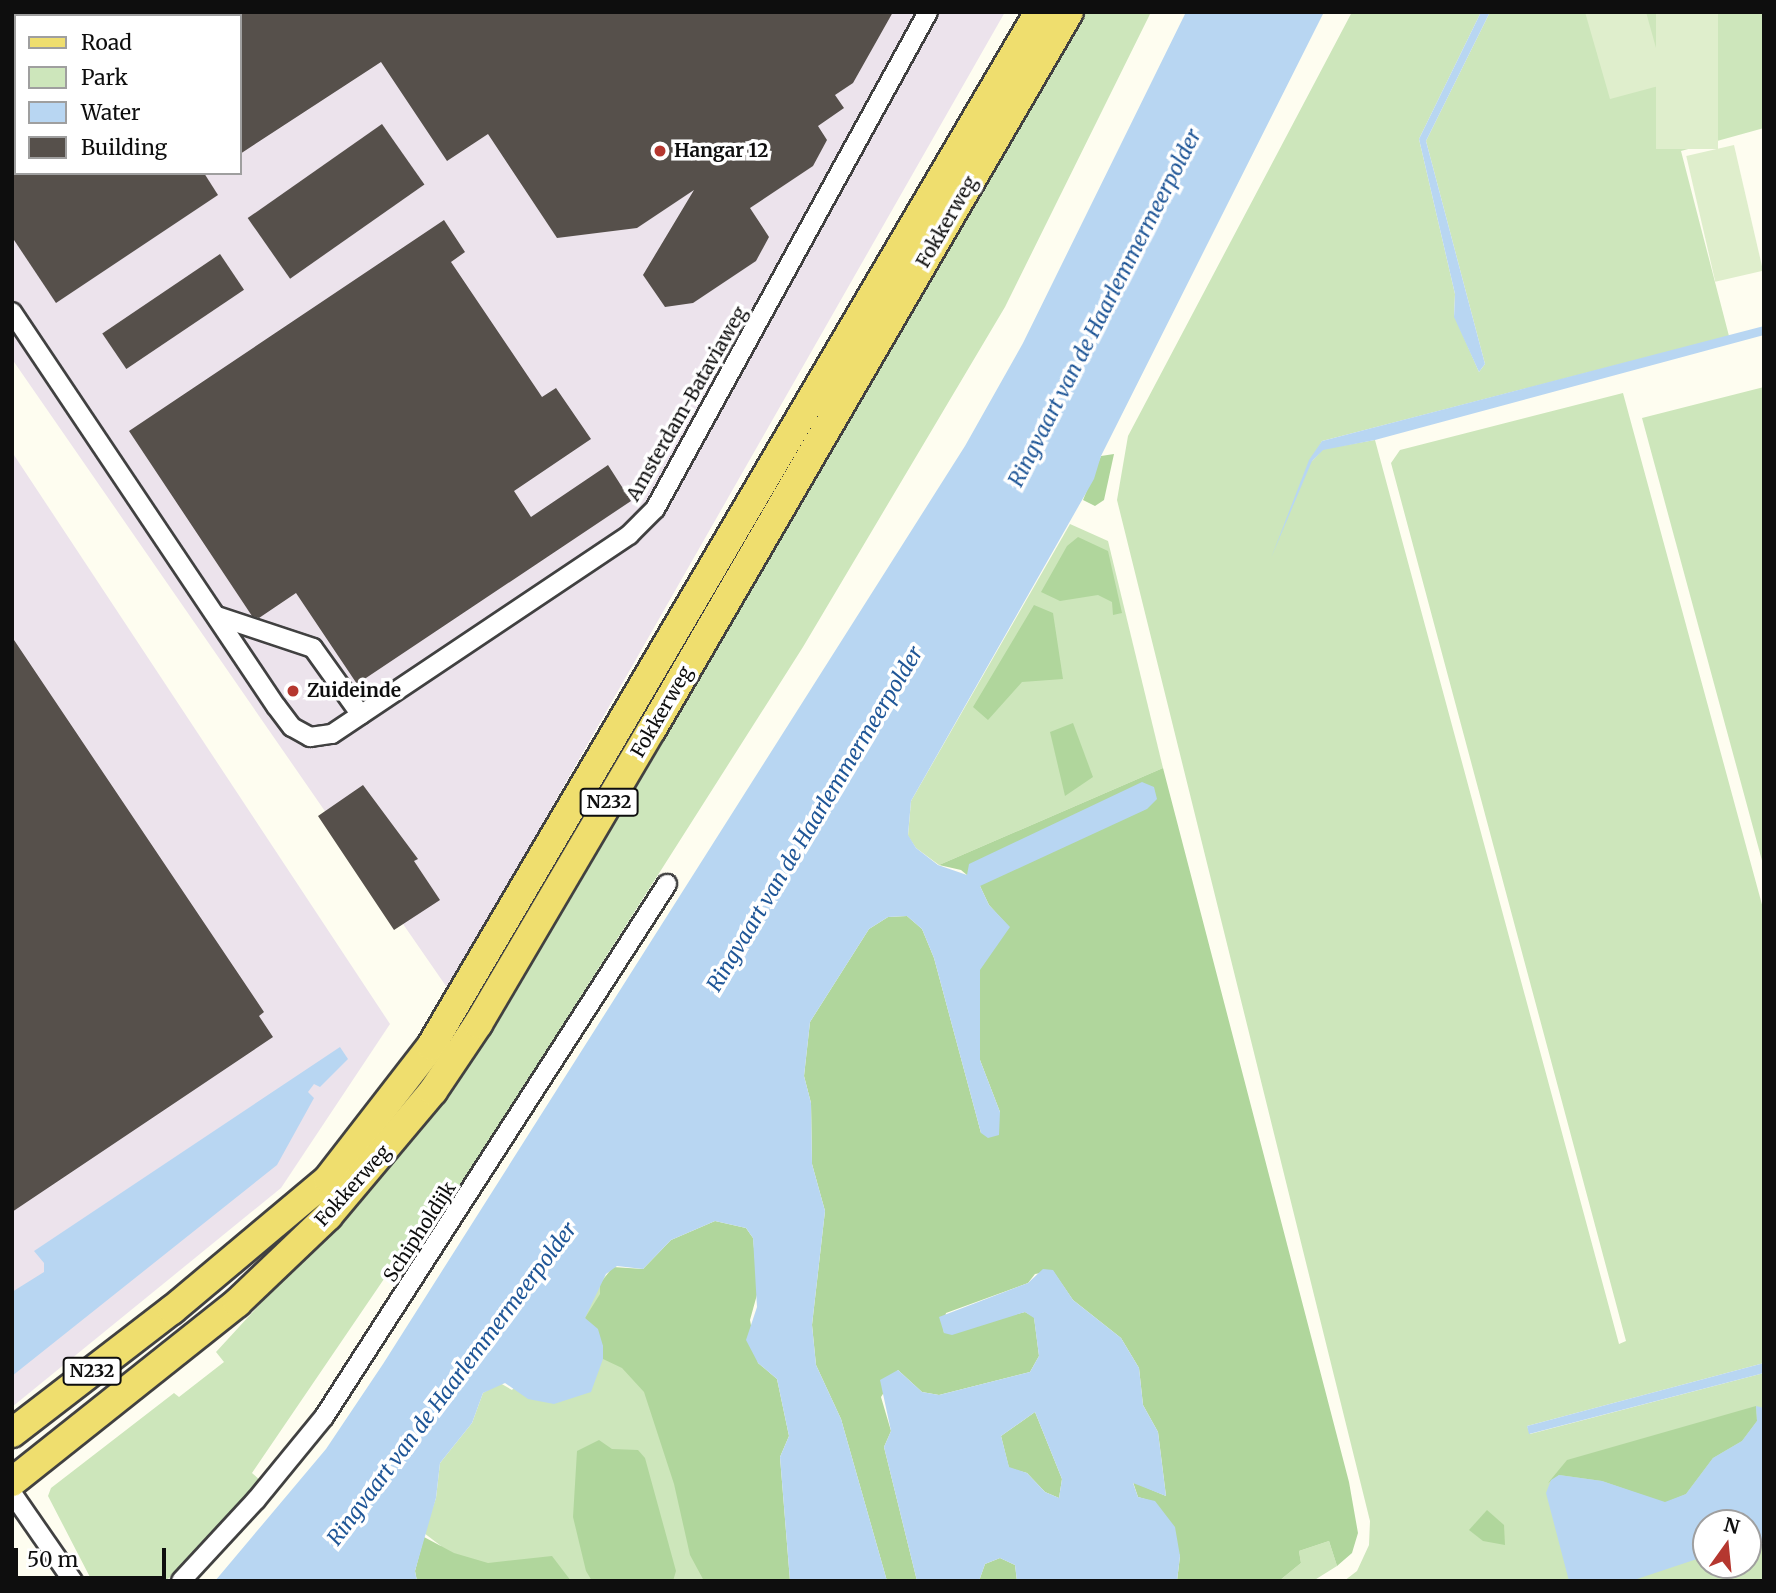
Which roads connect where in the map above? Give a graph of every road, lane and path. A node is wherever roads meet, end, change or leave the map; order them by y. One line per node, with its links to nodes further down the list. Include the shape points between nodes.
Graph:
1 (929, 12): 6 (street, Amsterdam-Bataviaweg, via 655,509 629,535)
2 (1039, 12): 8 (main road, Fokkerweg / N232, via 431,1046 328,1179 183,1302)
3 (1069, 12): 9 (main road, Fokkerweg / N232, via 652,729 478,1024 433,1091 328,1216 246,1294)
4 (12, 312): 5 (street)
5 (216, 617): 6 (street, via 313,648); 6 (street, Amsterdam-Bataviaweg, via 292,727 310,737 332,734)
6 (362, 715)
7 (667, 884): 12 (street, Schipholdijk, via 324,1417)
8 (12, 1433)
9 (12, 1482)
10 (12, 1493): 11 (street)
11 (72, 1581)
12 (181, 1581)

